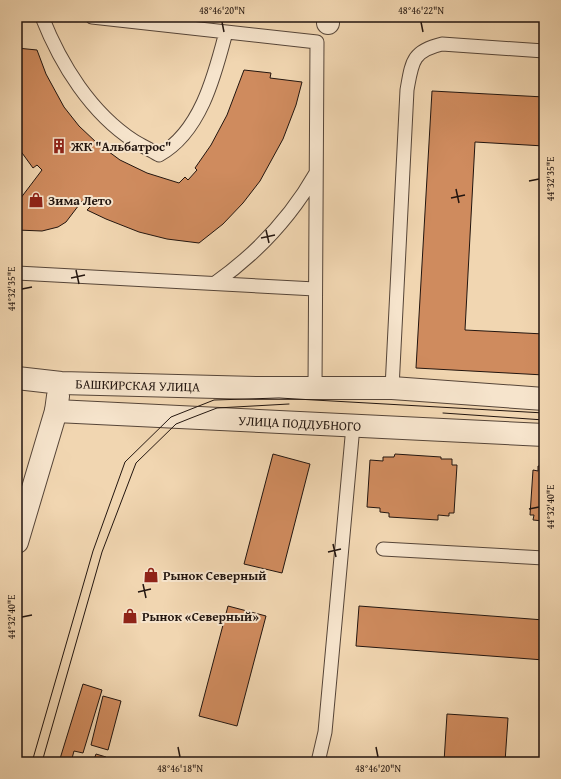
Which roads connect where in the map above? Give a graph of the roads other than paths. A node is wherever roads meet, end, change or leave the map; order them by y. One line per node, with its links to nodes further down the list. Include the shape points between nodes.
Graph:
1 (42, 17): 3 (lane, via 67,68 95,107 135,142 159,155 184,133 201,106 210,86)
2 (92, 17): 3 (lane)
3 (226, 32): 5 (lane, via 317,42)
4 (544, 51): 12 (lane, via 442,44 422,51 414,60 407,90)
5 (316, 173): 7 (lane, via 289,213 268,237 249,257); 8 (lane)
6 (17, 273): 7 (lane)
7 (215, 283): 8 (lane)
8 (315, 289): 11 (lane)
9 (17, 378): 10 (street, БАШКИРСКАЯ УЛИЦА)
10 (61, 383): 11 (street, БАШКИРСКАЯ УЛИЦА); 14 (street)
11 (315, 388): 12 (street)
12 (392, 388): 13 (street)
13 (544, 399)
14 (56, 411): 15 (street, УЛИЦА ПОДДУБНОГО); 17 (street)
15 (353, 426): 16 (street, УЛИЦА ПОДДУБНОГО); 20 (lane, via 325,732)
16 (544, 435)
17 (17, 542)
18 (383, 549): 19 (lane)
19 (544, 558)
20 (318, 762)

